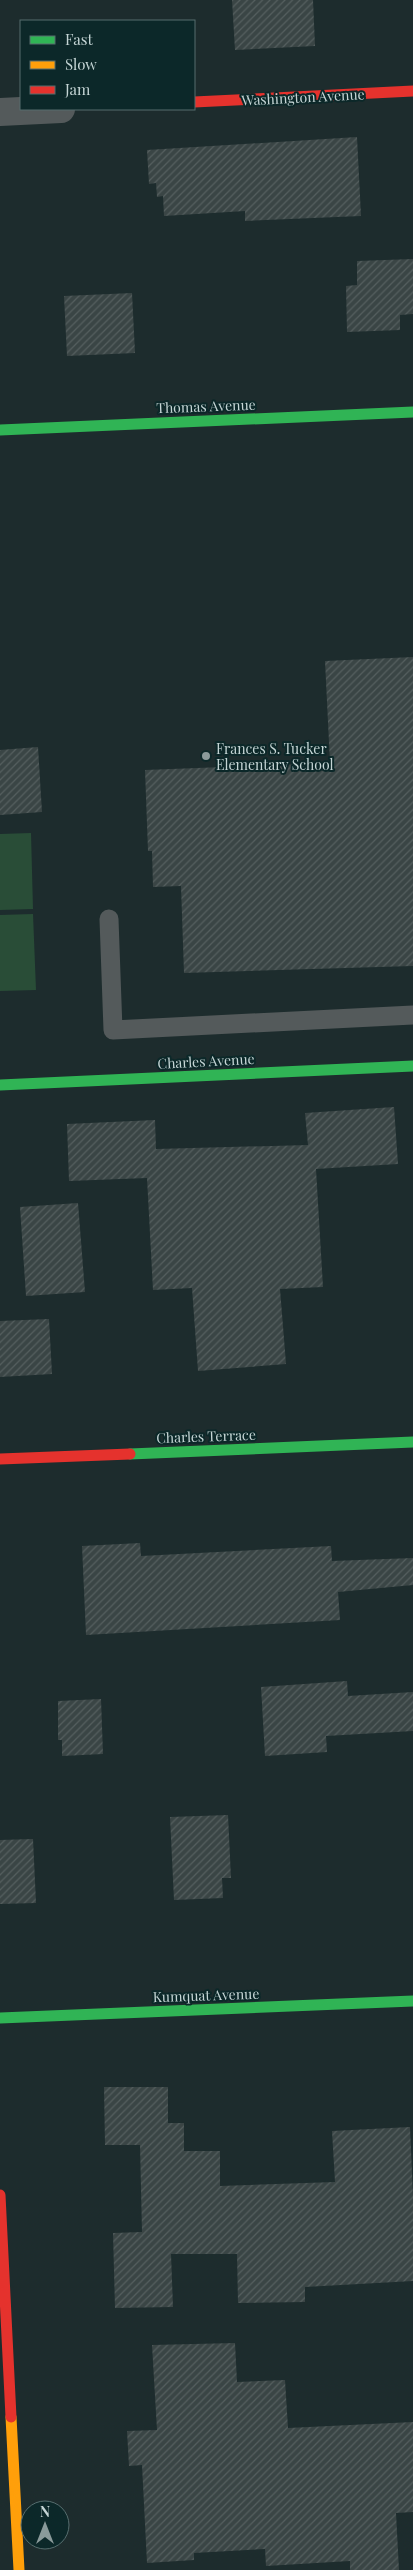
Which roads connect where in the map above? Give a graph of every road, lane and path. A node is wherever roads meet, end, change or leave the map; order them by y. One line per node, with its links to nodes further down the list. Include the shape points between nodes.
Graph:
1 (413, 91): 2 (street, Washington Avenue)
2 (195, 102)
3 (40, 110): 4 (street)
4 (0, 112)
5 (413, 412): 6 (street, Thomas Avenue)
6 (0, 430)
7 (109, 919): 8 (lane, via 113,1030)
8 (413, 1015)
9 (413, 1066): 10 (street, Charles Avenue)
10 (0, 1085)
11 (413, 1442): 12 (street, Charles Terrace)
12 (0, 1459)
13 (413, 2001): 14 (street, Kumquat Avenue)
14 (0, 2018)
15 (0, 2195): 16 (street)
16 (19, 2570)

